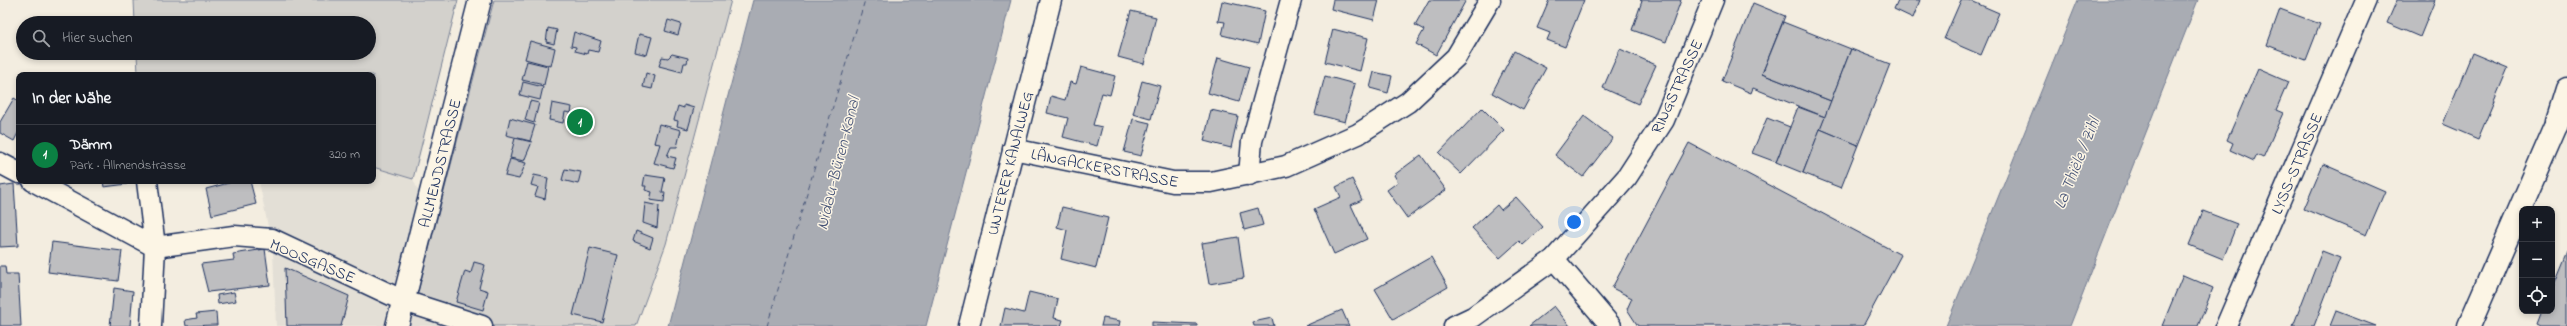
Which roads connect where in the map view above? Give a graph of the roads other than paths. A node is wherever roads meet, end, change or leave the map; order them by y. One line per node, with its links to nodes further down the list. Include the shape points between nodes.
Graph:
1 (480, 0): 18 (main road, ALLMENDSTRASSE)
2 (1051, 0): 10 (street, UNTERER KANALWEG)
3 (1290, 0): 13 (street, via 1252,141)
4 (1490, 0): 13 (street, LÄNGACKERSTRASSE, via 1456,57 1408,102 1358,134 1286,166)
5 (1713, 0): 17 (street, RINGSTRASSE, via 1664,120 1627,177)
6 (2366, 0): 25 (street, LYSS-STRASSE)
7 (2567, 90): 9 (main road)
8 (2567, 108): 9 (main road)
9 (2555, 128): 26 (main road)
10 (1013, 149): 13 (street, LÄNGACKERSTRASSE, via 1173,182 1210,182); 22 (street, UNTERER KANALWEG)
11 (0, 163): 12 (street)
12 (16, 171)
13 (1249, 175)
14 (38, 184): 16 (street)
15 (147, 184): 16 (street)
16 (154, 247): 18 (street, MOOSGASSE, via 234,236 272,239); 19 (street)
17 (1554, 259): 23 (street, RINGSTRASSE, via 1473,317); 24 (street)
18 (404, 301): 20 (main road, ALLMENDSTRASSE); 21 (street, MOOSGASSE)
19 (151, 326)
20 (397, 326)
21 (482, 326)
22 (969, 326)
23 (1454, 326)
24 (1610, 326)
25 (2226, 326)
26 (2469, 326)

